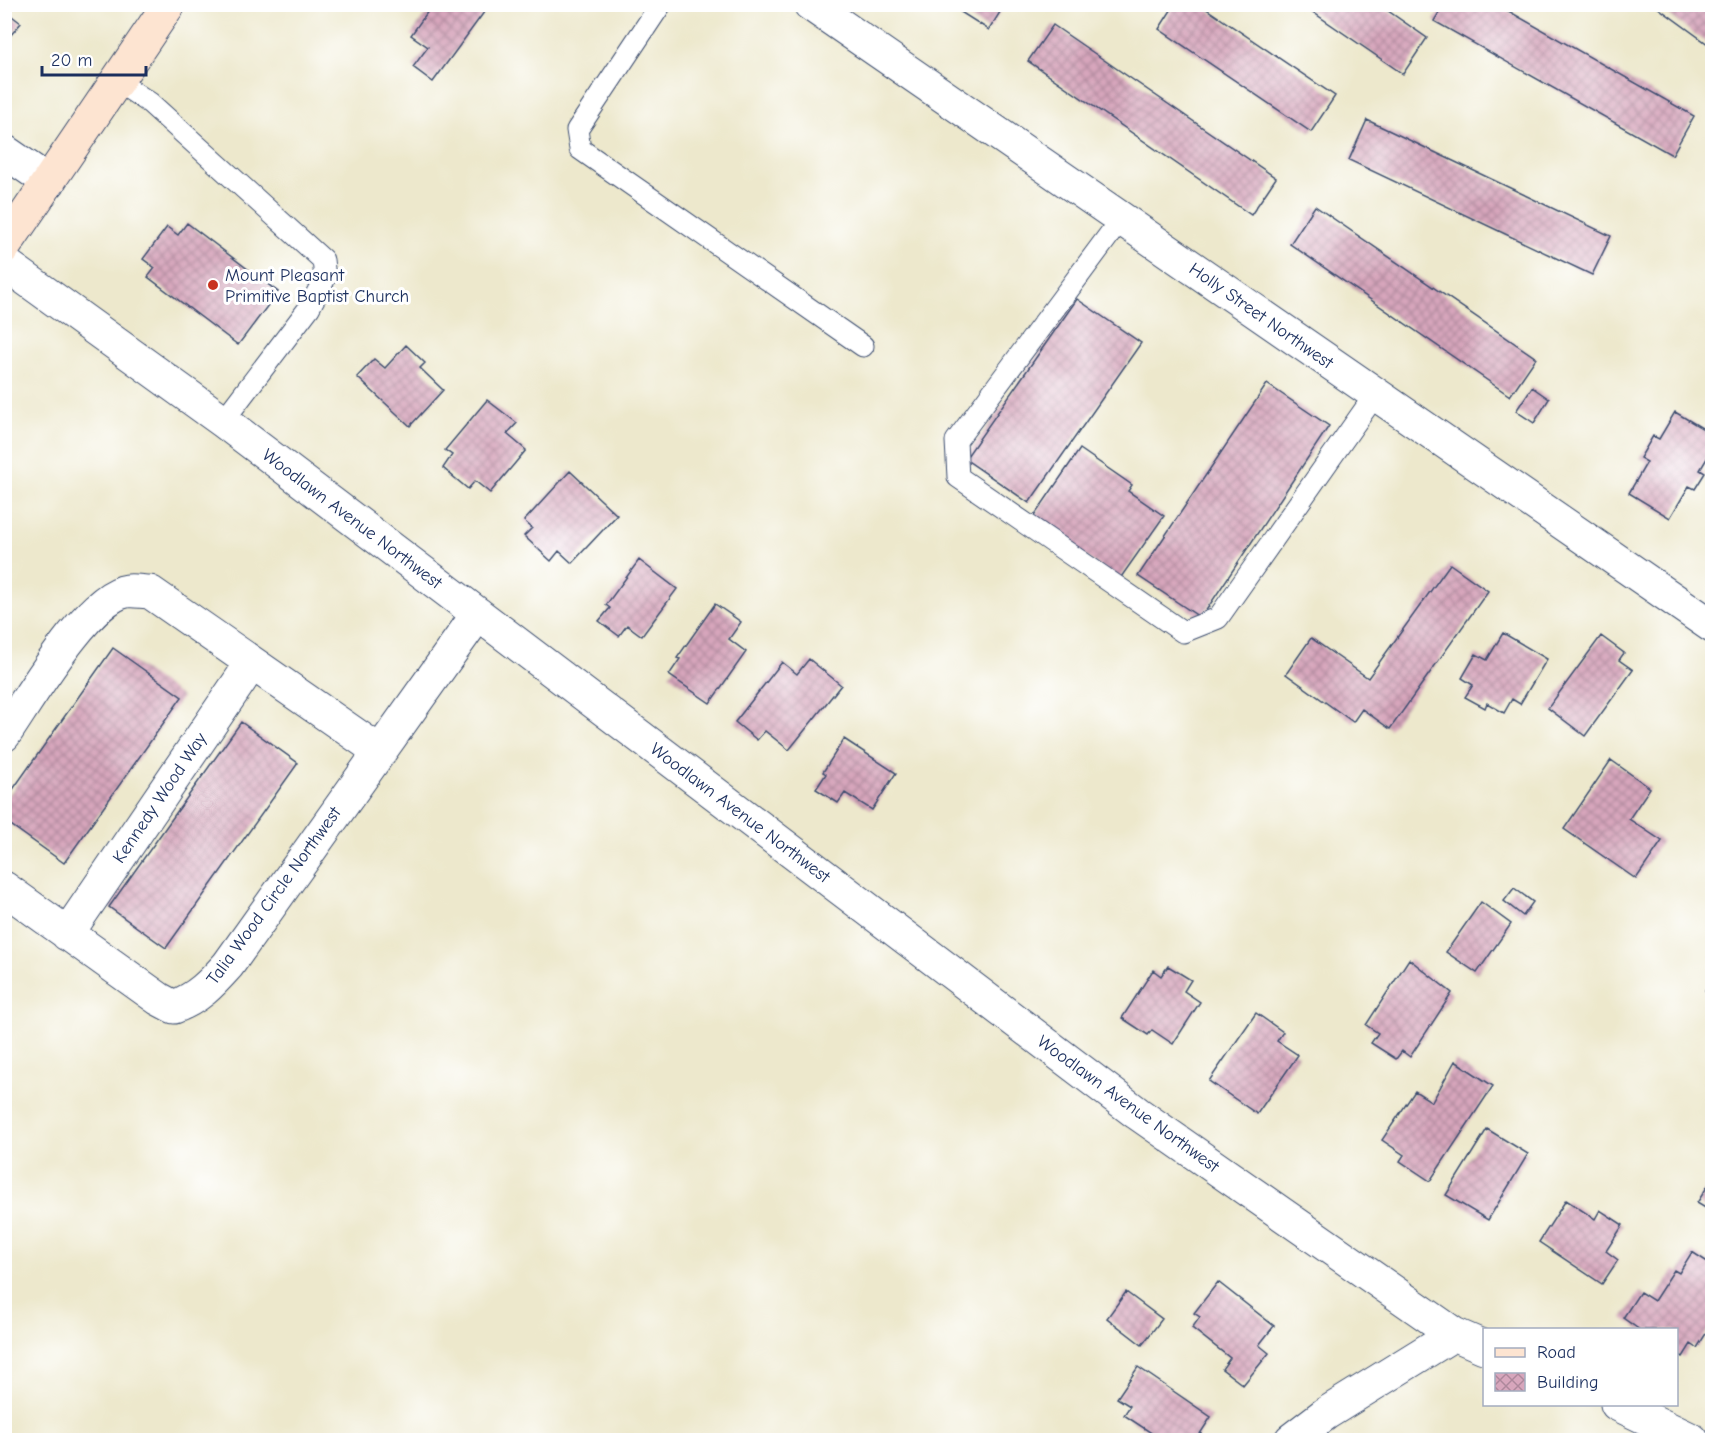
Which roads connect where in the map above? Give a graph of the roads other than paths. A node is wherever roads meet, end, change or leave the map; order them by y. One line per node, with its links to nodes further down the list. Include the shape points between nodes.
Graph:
1 (169, 4): 4 (main road)
2 (661, 4): 10 (lane, via 577,130 580,149)
3 (810, 4): 7 (street, Holly Street Northwest)
4 (117, 81): 6 (main road); 12 (lane, via 150,103 323,260 325,278 309,308)
5 (4, 151): 6 (street)
6 (49, 182): 8 (main road)
7 (1121, 219): 11 (street, Holly Street Northwest); 11 (lane, via 956,441 958,477 967,484 1184,632 1218,618)
8 (4, 247)
9 (4, 264): 12 (street, Woodlawn Avenue Northwest)
10 (863, 346)
11 (1375, 395): 14 (street, Holly Street Northwest)
12 (223, 421): 13 (street, Woodlawn Avenue Northwest)
13 (478, 614): 17 (street, Talia Wood Circle Northwest); 20 (street, Woodlawn Avenue Northwest, via 1137,1113)
14 (1713, 626)
15 (252, 663): 16 (street, via 150,592 125,591 103,602 83,621); 17 (street); 19 (street, Kennedy Wood Way)
16 (4, 735)
17 (379, 751): 19 (street, Talia Wood Circle Northwest, via 228,965 205,991 191,1000 174,1007)
18 (4, 888): 19 (street, Talia Wood Circle Northwest)
19 (67, 934)
20 (1454, 1334): 21 (street, Woodlawn Avenue Northwest); 23 (street, via 1325,1414)
21 (1483, 1346)
22 (1621, 1406): 24 (street)
23 (1291, 1440)
24 (1692, 1440)

